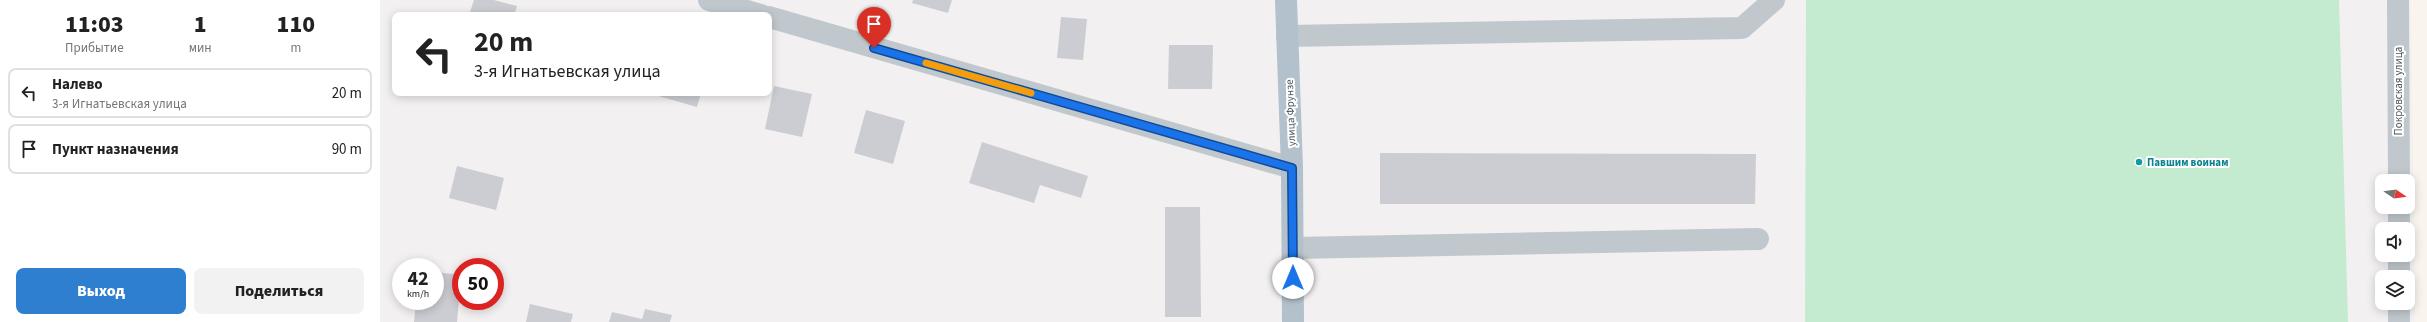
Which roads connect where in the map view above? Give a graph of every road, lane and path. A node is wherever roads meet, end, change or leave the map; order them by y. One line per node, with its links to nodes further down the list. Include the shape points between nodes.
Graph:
1 (709, 0): 5 (street)
2 (1286, 0): 7 (main road, улица Фрунзе)
3 (1774, 0): 7 (street, via 1742,28)
4 (2398, 0): 9 (street, Покровская улица)
5 (751, 12)
6 (772, 18): 8 (street)
7 (1287, 36): 8 (main road, улица Фрунзе)
8 (1292, 168): 11 (main road, улица Фрунзе)
9 (2399, 174)
10 (1758, 239): 11 (street)
11 (1293, 248): 13 (main road, улица Фрунзе)
12 (2399, 310): 14 (street)
13 (1293, 322)
14 (2399, 322)

